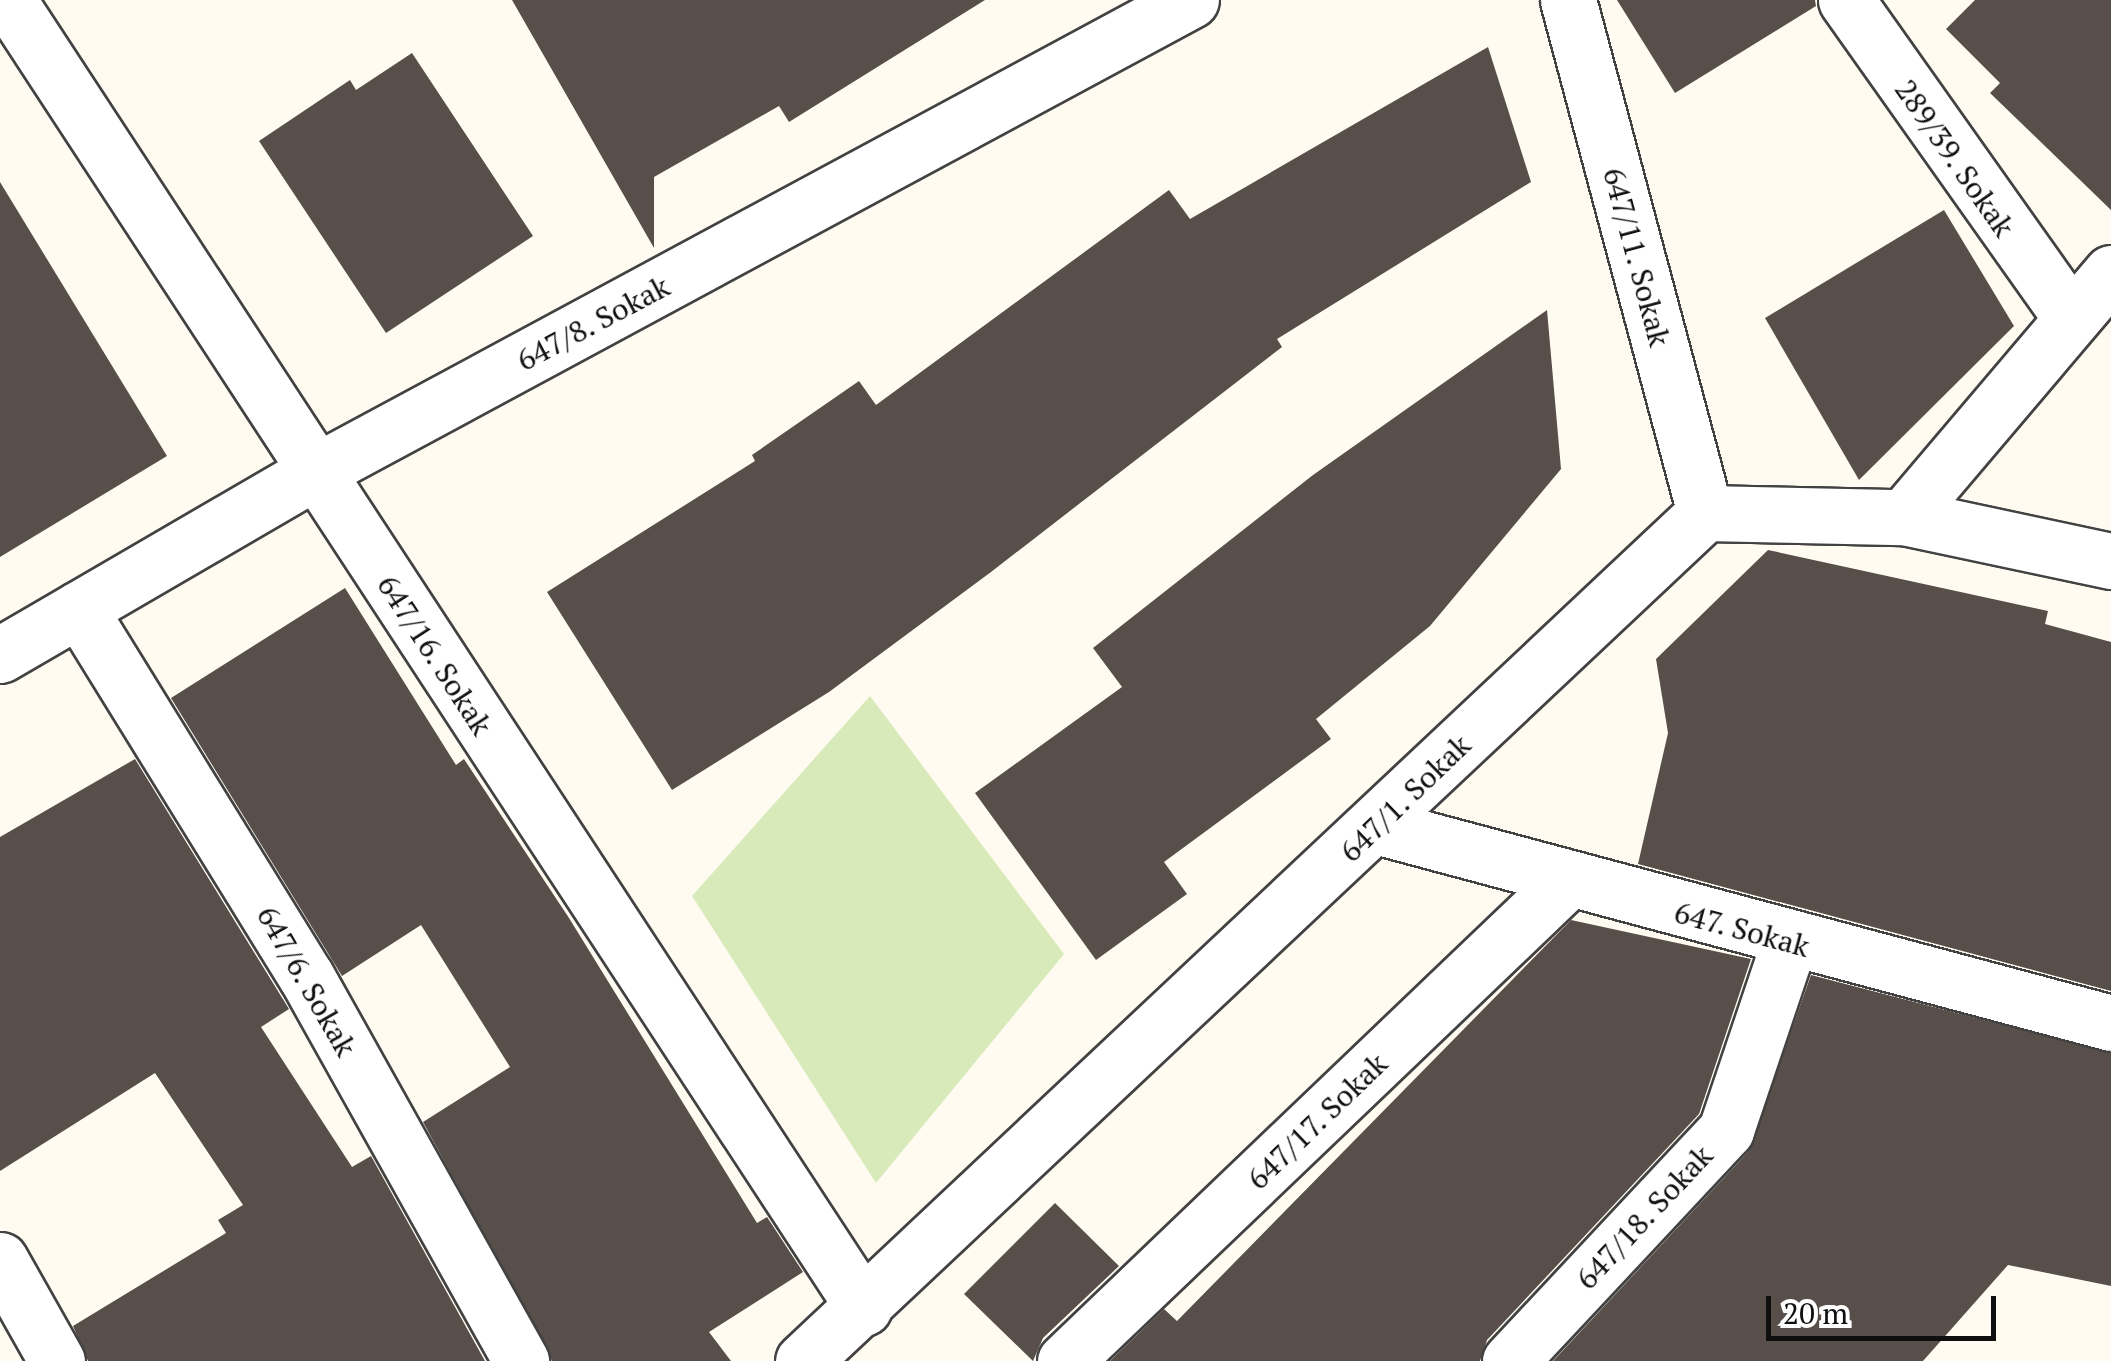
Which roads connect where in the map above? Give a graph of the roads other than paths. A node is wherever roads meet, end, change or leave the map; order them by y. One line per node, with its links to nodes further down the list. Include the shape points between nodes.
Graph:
1 (8, 0): 7 (street, 647/16. Sokak)
2 (1191, 0): 7 (street, 647/8. Sokak)
3 (1568, 0): 8 (street, 647/11. Sokak)
4 (1846, 0): 6 (street, 289/39. Sokak)
5 (2111, 273): 6 (street)
6 (2068, 313): 9 (street)
7 (315, 472): 11 (street, 647/8. Sokak); 18 (street, 647/16. Sokak)
8 (1705, 514): 9 (street); 13 (street, 647/1. Sokak)
9 (1904, 517): 10 (street)
10 (2111, 561)
11 (79, 609): 12 (street, 647/8. Sokak); 20 (street, 647/6. Sokak, via 306,976)
12 (0, 655)
13 (1376, 826): 14 (street, 647. Sokak); 18 (street, 647/1. Sokak)
14 (1568, 880): 15 (street, 647. Sokak); 22 (street, 647/17. Sokak)
15 (1789, 943): 16 (street, 647. Sokak); 23 (street, 647/18. Sokak, via 1726,1130)
16 (2111, 1023)
17 (0, 1260): 19 (street)
18 (864, 1308): 21 (street, 647/1. Sokak)
19 (57, 1361)
20 (521, 1361)
21 (803, 1361)
22 (1065, 1361)
23 (1510, 1361)

